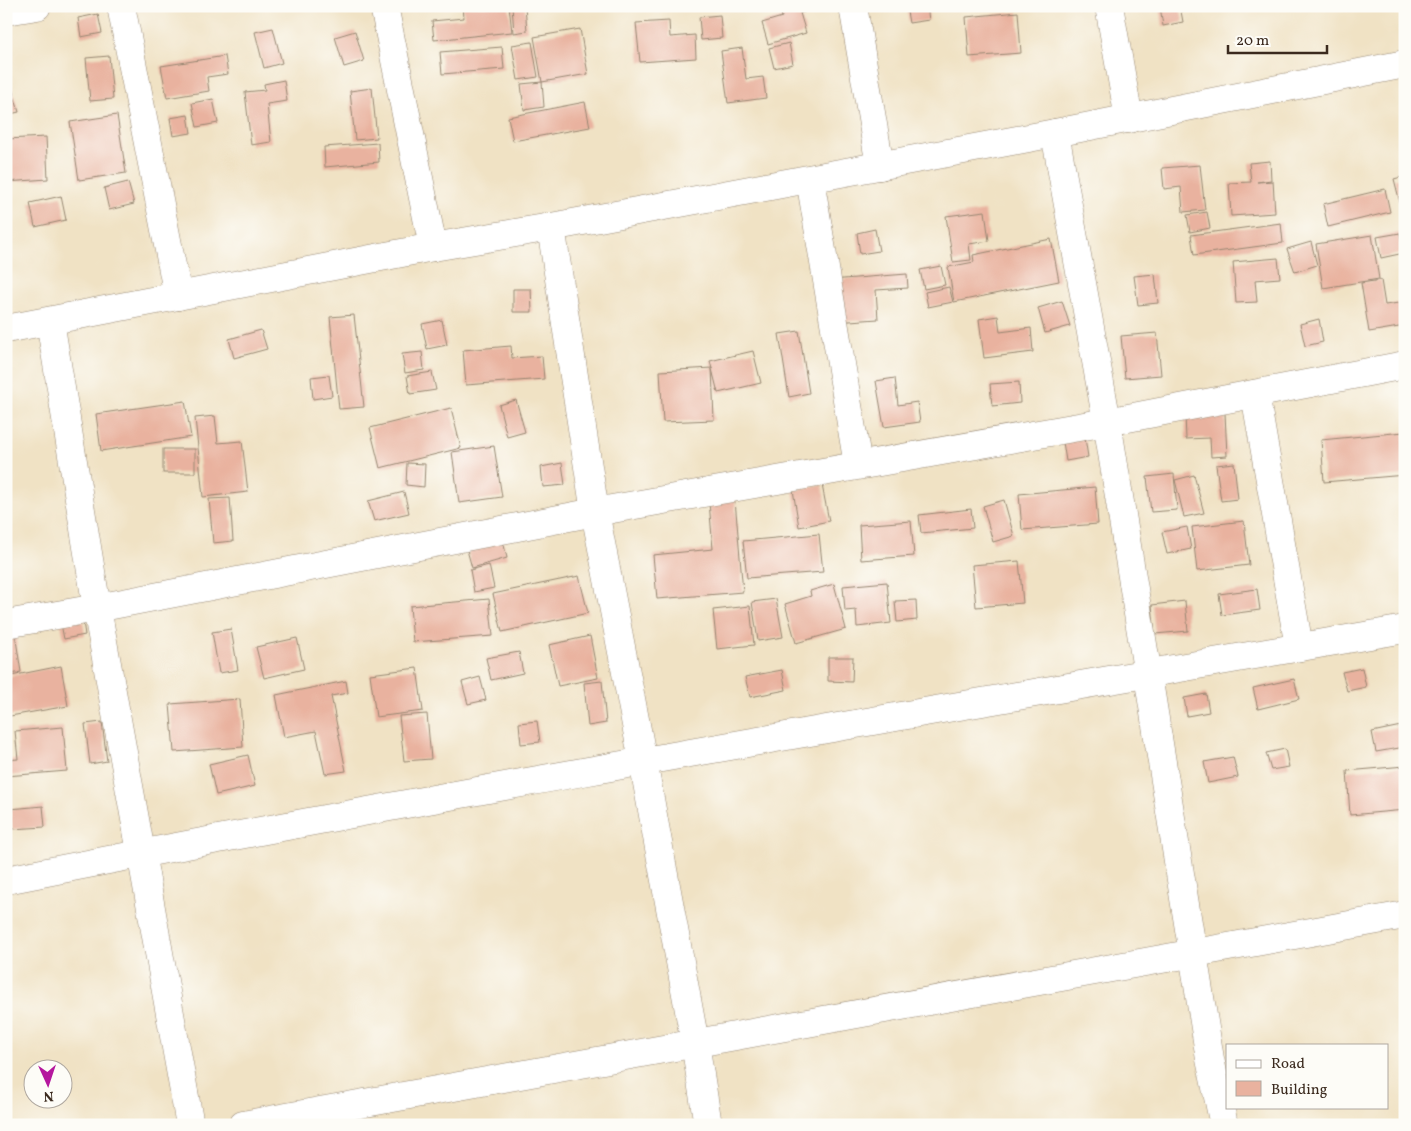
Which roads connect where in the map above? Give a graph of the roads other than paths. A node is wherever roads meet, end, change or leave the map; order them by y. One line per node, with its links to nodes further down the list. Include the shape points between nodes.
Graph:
1 (37, 6): 6 (street)
2 (121, 6): 14 (street)
3 (384, 6): 13 (street)
4 (853, 6): 10 (street)
5 (1109, 6): 8 (street)
6 (6, 11)
7 (1405, 64): 8 (street)
8 (1129, 119): 9 (street)
9 (1055, 133): 10 (street); 19 (street)
10 (880, 166): 11 (street)
11 (810, 179): 12 (street); 20 (street)
12 (551, 227): 13 (street); 21 (street)
13 (433, 247): 14 (street)
14 (178, 296): 15 (street)
15 (50, 321): 16 (street); 22 (street)
16 (6, 329)
17 (1405, 365): 18 (street)
18 (1255, 394): 19 (street); 25 (street)
19 (1106, 422): 20 (street); 26 (street)
20 (858, 465): 21 (street)
21 (595, 512): 22 (street); 27 (street)
22 (97, 608): 23 (street); 28 (street)
23 (6, 624)
24 (1405, 629): 25 (street)
25 (1299, 647): 26 (street)
26 (1148, 673): 27 (street); 31 (street)
27 (643, 761): 28 (street); 32 (street)
28 (142, 853): 29 (street); 33 (street)
29 (6, 880)
30 (1405, 915): 31 (street)
31 (1193, 954): 32 (street); 36 (street)
32 (695, 1043): 34 (street); 35 (street)
33 (190, 1125)
34 (243, 1125)
35 (708, 1125)
36 (1224, 1125)

